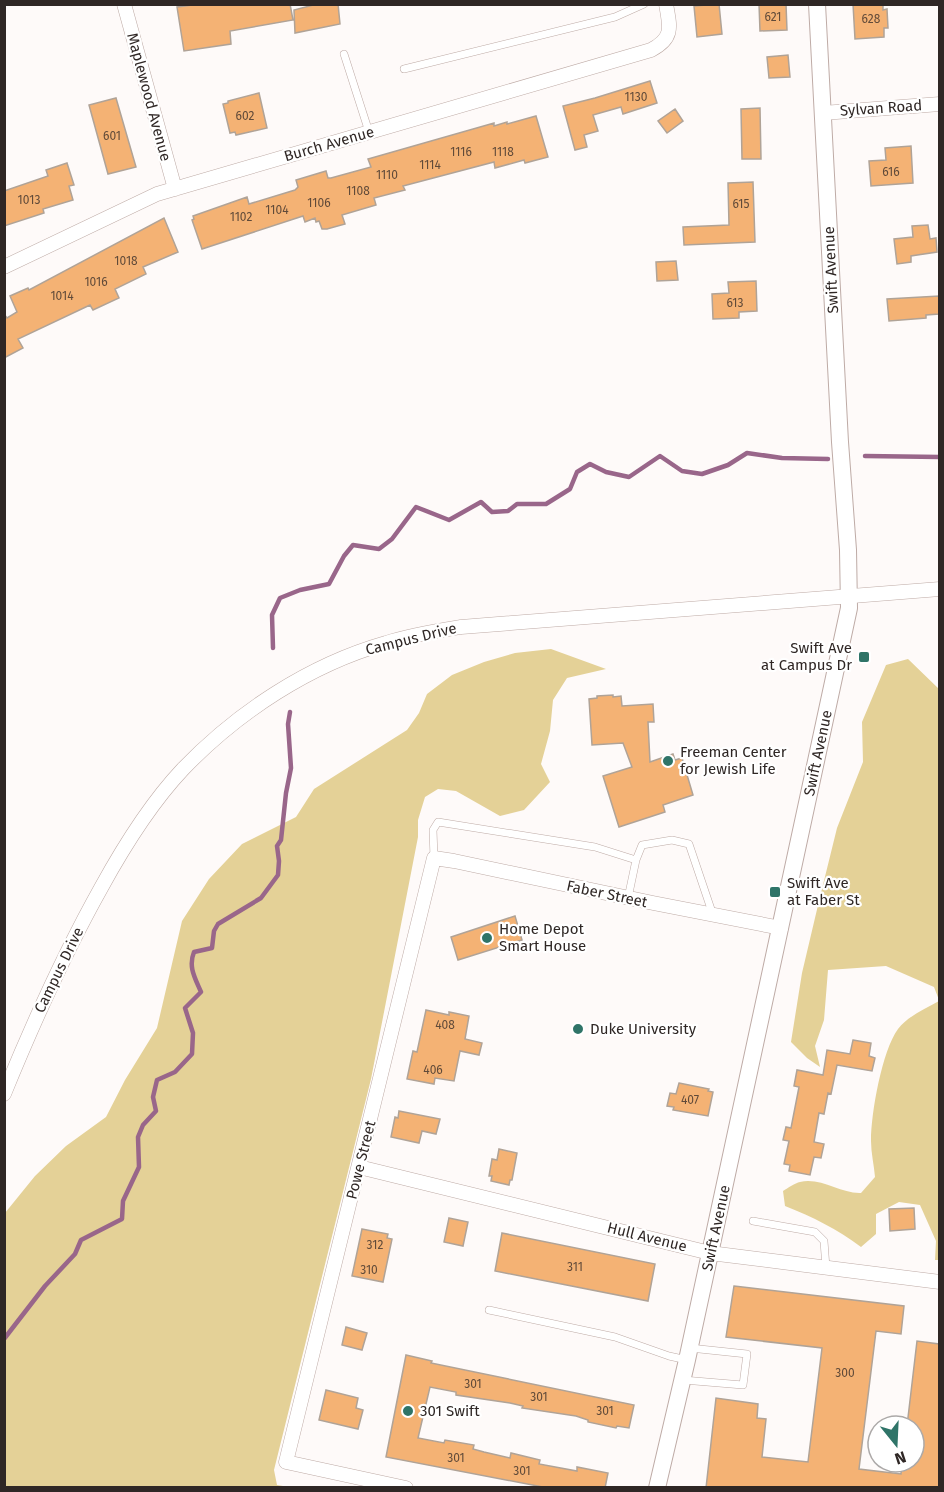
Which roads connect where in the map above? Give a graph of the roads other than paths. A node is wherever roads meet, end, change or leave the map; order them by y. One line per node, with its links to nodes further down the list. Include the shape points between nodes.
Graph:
1 (124, 4): 10 (street, Maplewood Avenue)
2 (644, 4): 6 (lane, via 615,17)
3 (666, 4): 9 (street, Burch Avenue, via 671,29 663,44 651,50)
4 (817, 4): 8 (street, Swift Avenue)
5 (344, 54): 9 (lane)
6 (404, 69)
7 (939, 104): 8 (street, Sylvan Road)
8 (823, 113): 13 (street, Swift Avenue)
9 (369, 132): 10 (street, Burch Avenue)
10 (175, 189): 11 (street, Burch Avenue)
11 (4, 267)
12 (939, 589): 13 (street, Campus Drive)
13 (850, 596): 18 (street, Swift Avenue); 19 (street, Campus Drive, via 451,629 385,643 331,663 285,688 216,737 164,791 135,832 83,921 34,1021)
14 (434, 858): 15 (lane, via 433,830 438,822 595,847); 16 (street, Faber Street); 20 (street, Powe Street)
15 (636, 860): 16 (lane); 17 (lane, via 642,845 672,840 689,844)
16 (628, 898): 17 (street, Faber Street)
17 (713, 915): 18 (street, Faber Street)
18 (781, 928): 22 (street, Swift Avenue)
19 (4, 1094)
20 (359, 1167): 22 (street, Hull Avenue); 28 (street, Powe Street, via 286,1462)
21 (753, 1221): 23 (lane, via 815,1232 824,1241)
22 (710, 1253): 23 (street, Hull Avenue); 26 (street, Swift Avenue)
23 (826, 1268): 24 (street, Hull Avenue)
24 (939, 1282)
25 (489, 1310): 26 (lane, via 615,1337 669,1356)
26 (689, 1354): 27 (street, Swift Avenue); 27 (lane, via 747,1354 743,1385)
27 (682, 1380): 29 (street, Swift Avenue)
28 (406, 1488)
29 (657, 1488)

